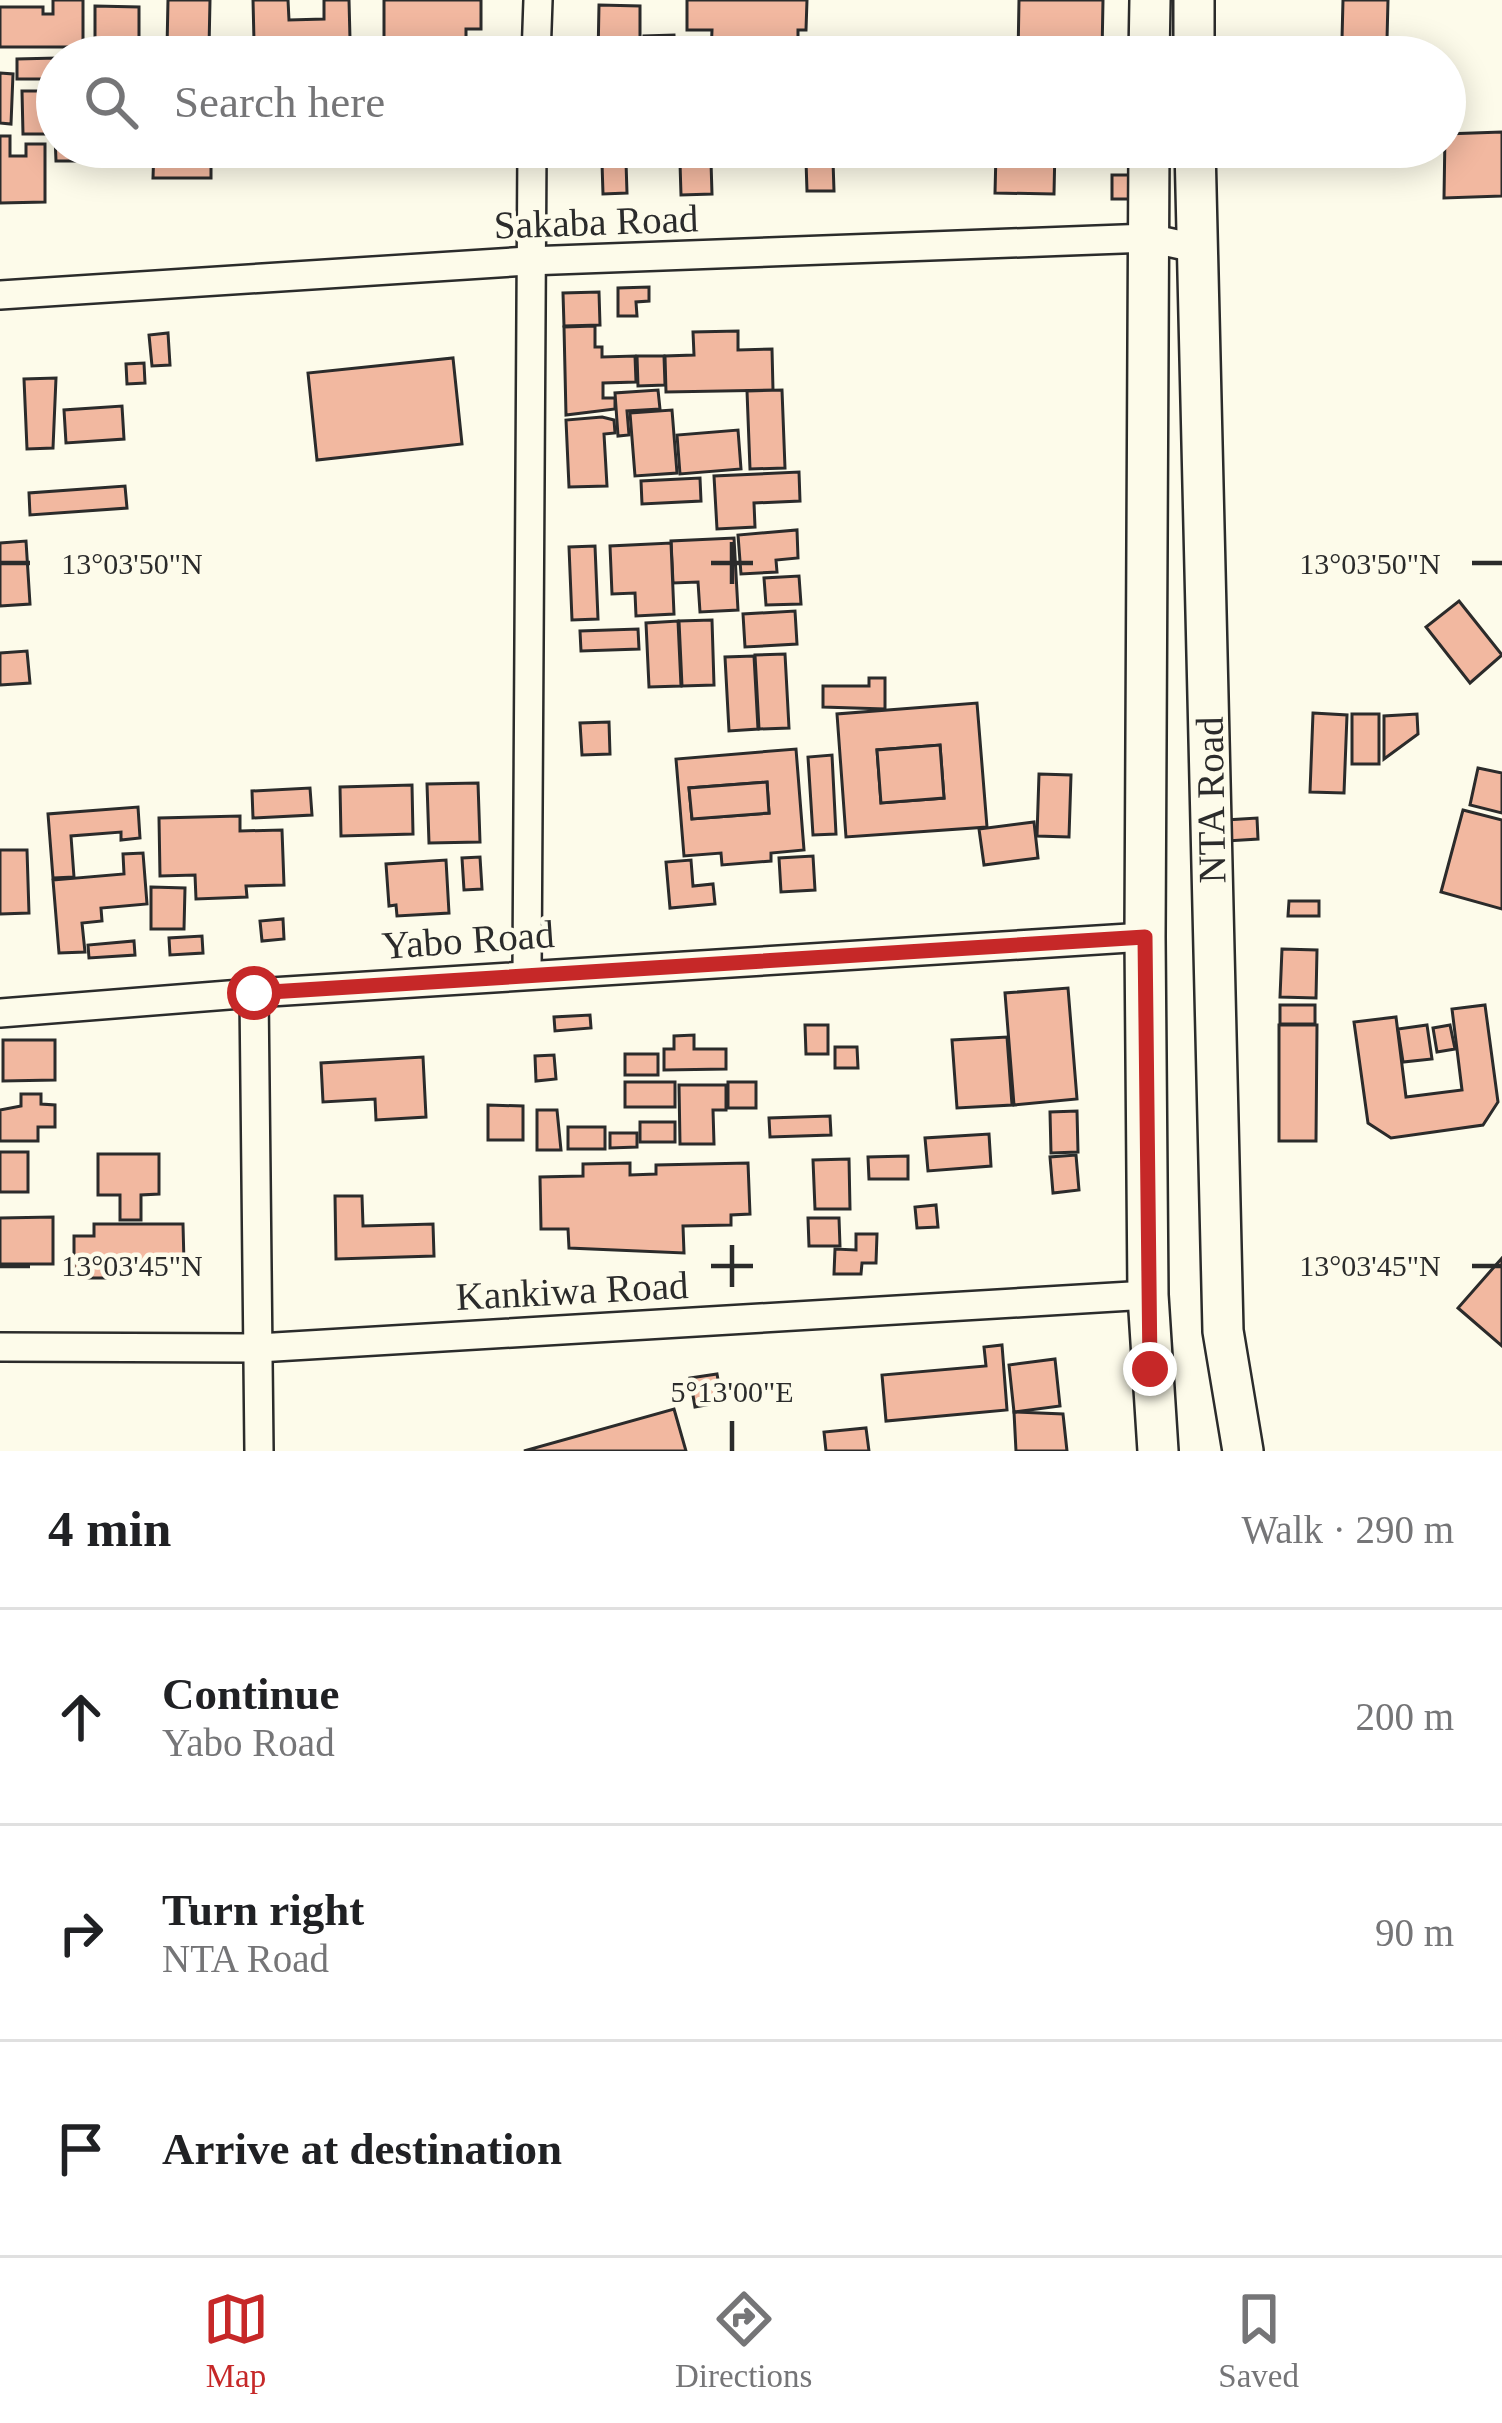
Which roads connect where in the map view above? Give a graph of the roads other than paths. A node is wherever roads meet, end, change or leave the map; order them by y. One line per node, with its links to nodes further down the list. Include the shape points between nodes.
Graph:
1 (538, 0): 4 (street)
2 (1150, 0): 5 (main road)
3 (1194, 0): 6 (main road)
4 (537, 36)
5 (1149, 36)
6 (1195, 36)
7 (531, 168): 12 (street)
8 (1149, 168): 10 (main road, NTA Road)
9 (1195, 168): 11 (main road, NTA Road)
10 (1149, 238): 11 (street, Sakaba Road); 12 (street, Sakaba Road); 14 (main road, NTA Road)
11 (1195, 248): 23 (main road, NTA Road, via 1223,1330)
12 (528, 261): 13 (street, Sakaba Road); 15 (street)
13 (0, 295)
14 (1145, 937): 15 (street, Yabo Road); 18 (main road, NTA Road)
15 (527, 974): 16 (street, Yabo Road)
16 (254, 993): 17 (street, Yabo Road); 20 (street)
17 (0, 1013)
18 (1148, 1295): 20 (street, Kankiwa Road); 22 (main road, NTA Road)
19 (0, 1347): 20 (street, Kankiwa Road)
20 (258, 1348): 21 (street)
21 (259, 1451)
22 (1158, 1451)
23 (1244, 1451)

